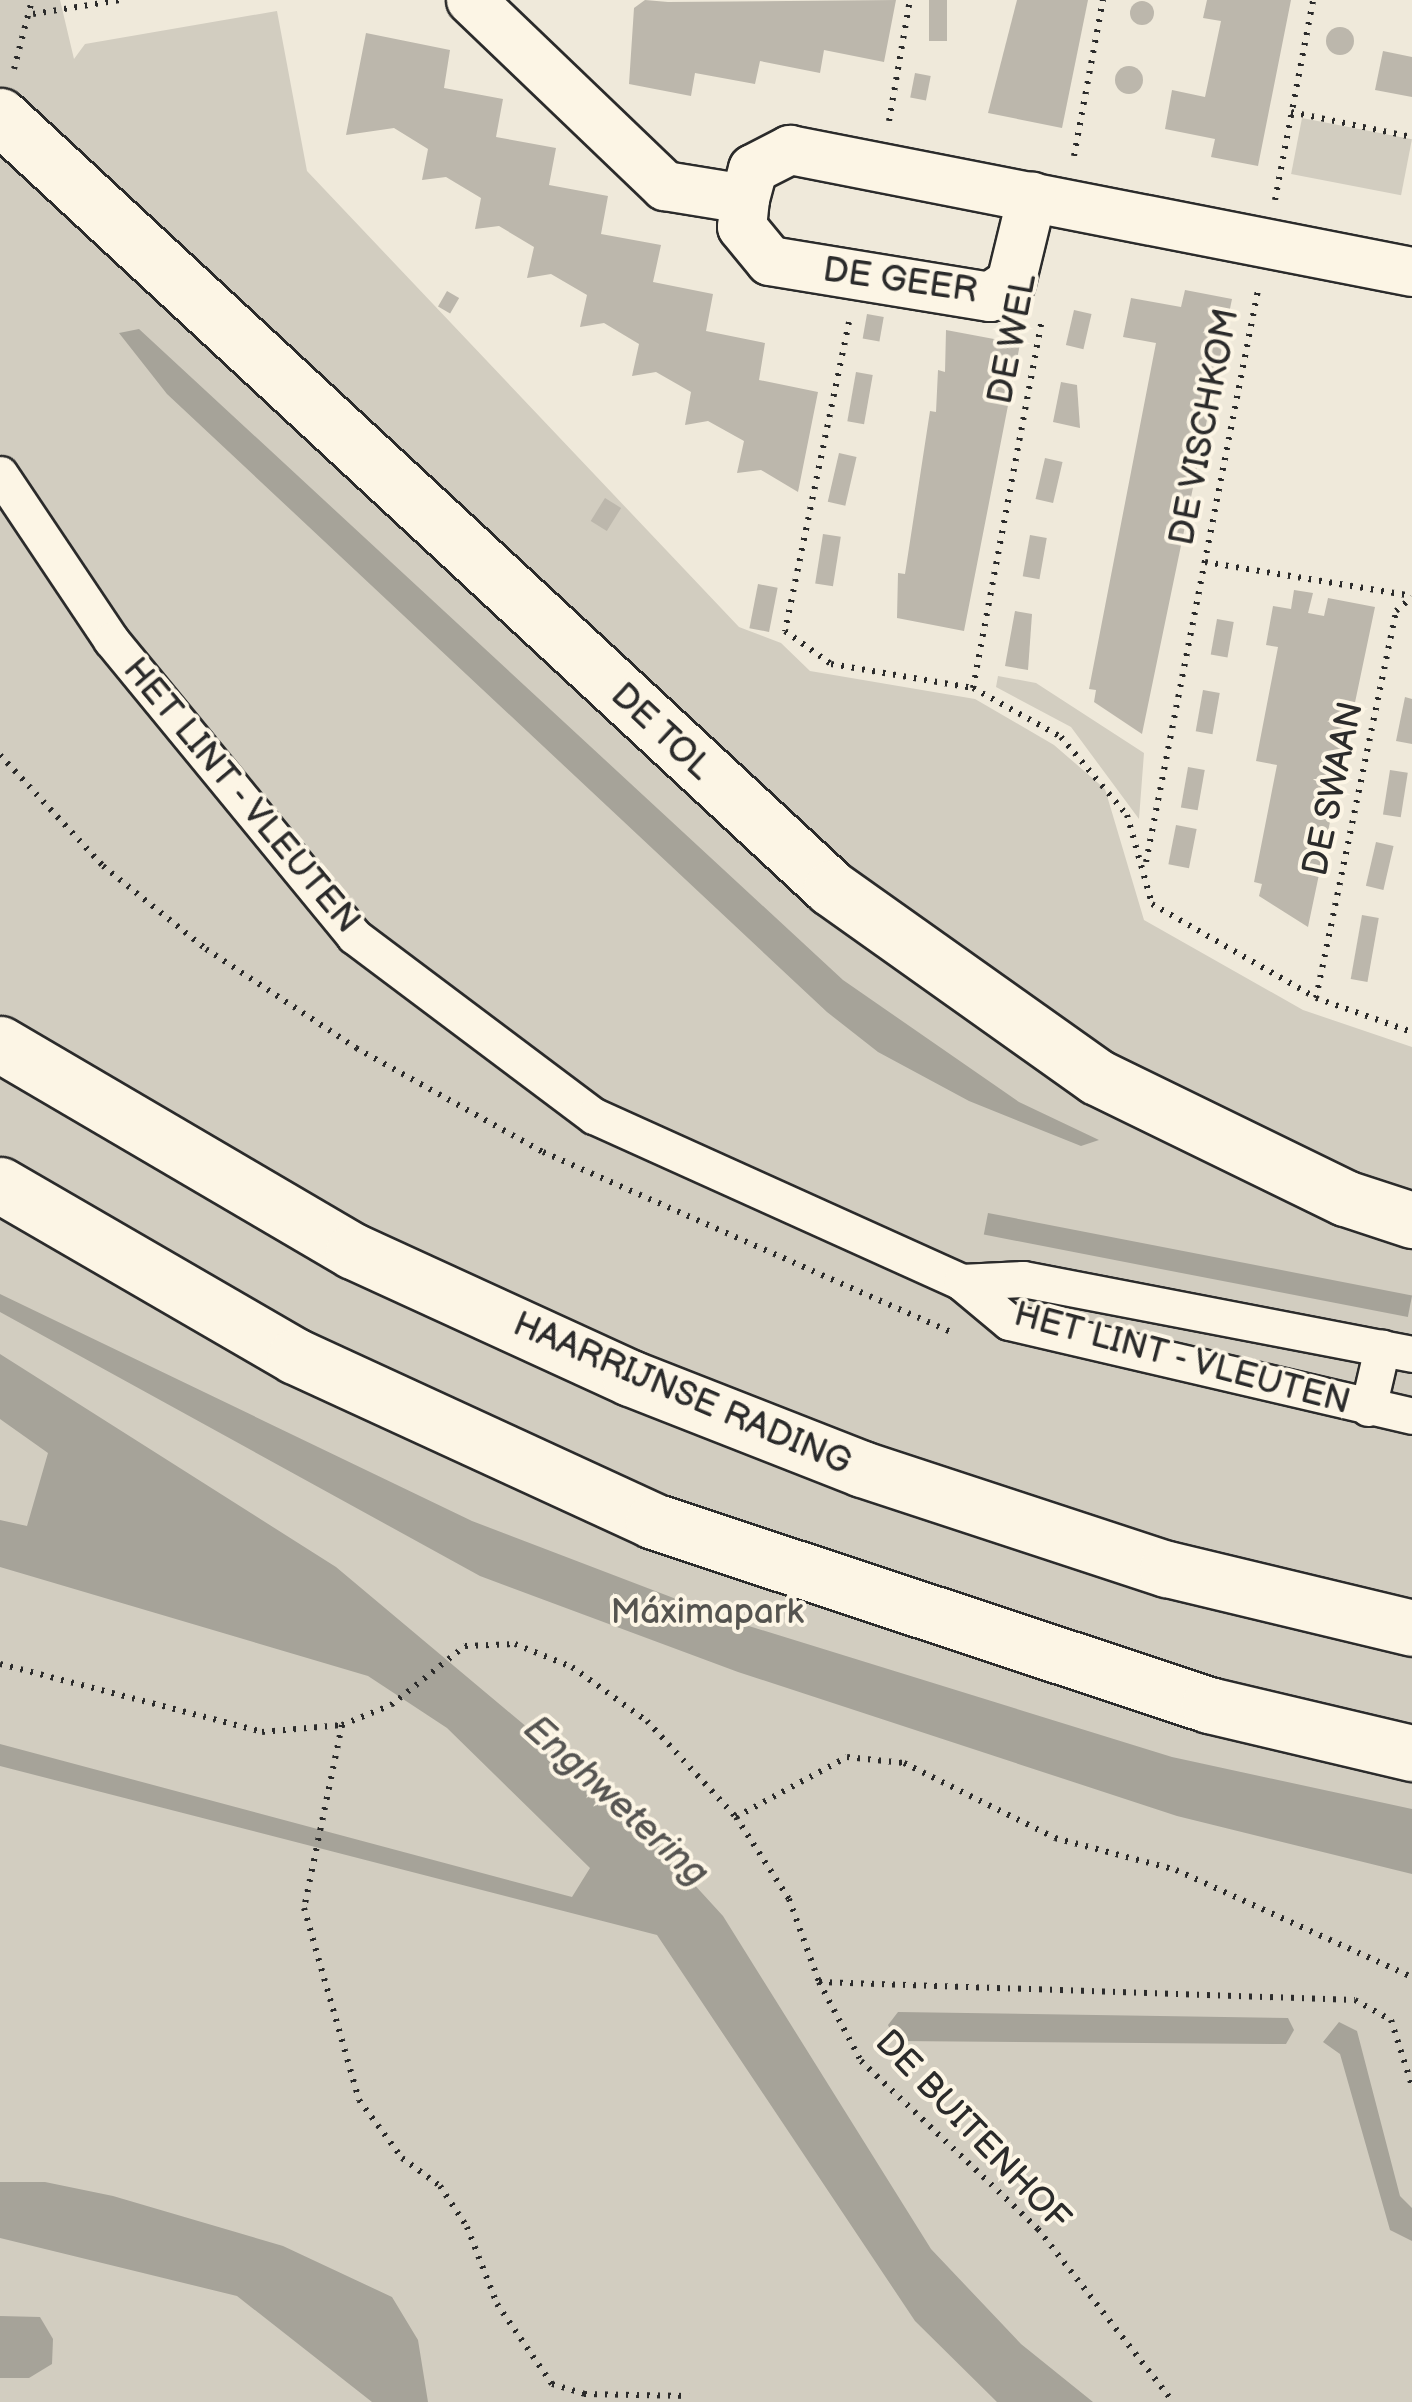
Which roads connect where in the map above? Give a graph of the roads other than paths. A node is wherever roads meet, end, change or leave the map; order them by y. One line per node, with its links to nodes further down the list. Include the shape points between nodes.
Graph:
1 (471, 0): 3 (street, via 665,186)
2 (6, 96): 9 (main road, DE TOL, via 831,888 1097,1077 1344,1198)
3 (745, 199): 4 (street, via 753,169 790,150); 4 (street, DE GEER, via 742,227 770,261 990,296 1011,283)
4 (1048, 200): 5 (street)
5 (1412, 272)
6 (0, 474): 10 (street, HET LINT - VLEUTEN, via 110,640 354,936 594,1116)
7 (0, 1044): 14 (main road, HAARRIJNSE RADING, via 353,1250 630,1378 862,1469 1167,1570)
8 (0, 1185): 15 (main road, via 296,1356 653,1520 1209,1706)
9 (1412, 1220)
10 (961, 1282): 11 (street, HET LINT - VLEUTEN, via 1023,1279); 12 (street, HET LINT - VLEUTEN, via 1009,1322)
11 (1397, 1351): 12 (street)
12 (1368, 1408): 13 (street, HET LINT - VLEUTEN)
13 (1412, 1416)
14 (1412, 1628)
15 (1412, 1753)

